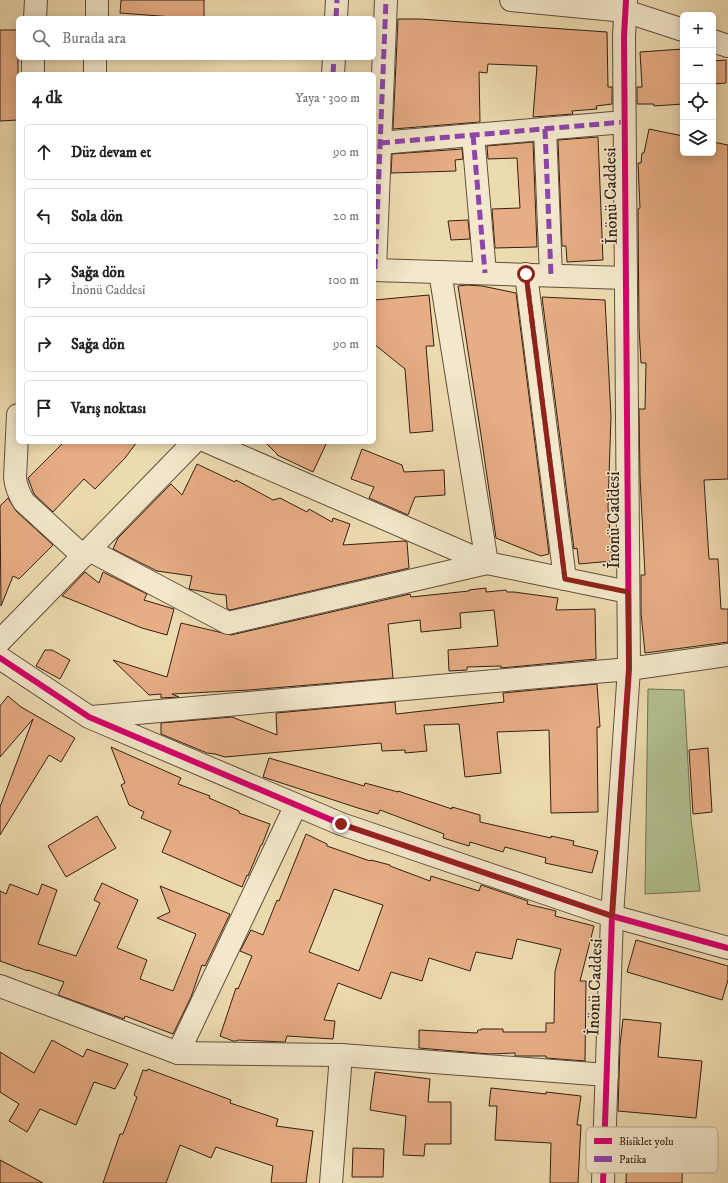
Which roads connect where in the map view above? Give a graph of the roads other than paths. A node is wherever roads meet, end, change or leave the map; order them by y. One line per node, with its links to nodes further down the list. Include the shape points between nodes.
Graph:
1 (36, 0): 7 (street)
2 (97, 0): 8 (street)
3 (337, 0): 9 (street)
4 (386, 0): 22 (street)
5 (511, 0): 6 (street)
6 (626, 6): 10 (street); 19 (street, İnönü Caddesi)
7 (35, 16)
8 (97, 16)
9 (336, 16)
10 (680, 29)
11 (716, 42): 12 (street)
12 (728, 46)
13 (33, 60): 16 (street)
14 (95, 60): 17 (street)
15 (334, 60): 18 (street)
16 (33, 72)
17 (95, 72)
18 (333, 72)
19 (624, 122): 20 (street); 29 (street, İnönü Caddesi)
20 (545, 129): 21 (street); 28 (street)
21 (473, 135): 22 (street); 26 (street)
22 (380, 143): 23 (street)
23 (376, 228)
24 (376, 270): 25 (street)
25 (440, 272): 26 (street); 34 (street)
26 (485, 273): 27 (street)
27 (526, 274): 28 (street); 35 (street)
28 (550, 275): 29 (street)
29 (626, 278): 36 (street, İnönü Caddesi)
30 (17, 444): 33 (street, via 15,478 17,490 24,502)
31 (192, 444): 33 (street)
32 (213, 444): 34 (street)
33 (86, 553): 34 (street, via 228,622); 37 (street)
34 (486, 563): 35 (street)
35 (565, 579): 36 (street)
36 (628, 592): 40 (street, İnönü Caddesi)
37 (0, 641)
38 (728, 655): 40 (street)
39 (0, 658): 41 (street)
40 (629, 669): 41 (street); 43 (street, İnönü Caddesi)
41 (89, 717): 42 (street)
42 (296, 805): 43 (street, via 341,824); 46 (street)
43 (612, 916): 44 (street); 48 (street, İnönü Caddesi)
44 (728, 948)
45 (0, 986): 46 (street)
46 (178, 1053): 47 (street)
47 (341, 1055): 48 (street); 51 (street)
48 (606, 1075): 49 (street, İnönü Caddesi)
49 (605, 1127)
50 (603, 1173): 52 (street, İnönü Caddesi)
51 (331, 1183)
52 (603, 1183)

